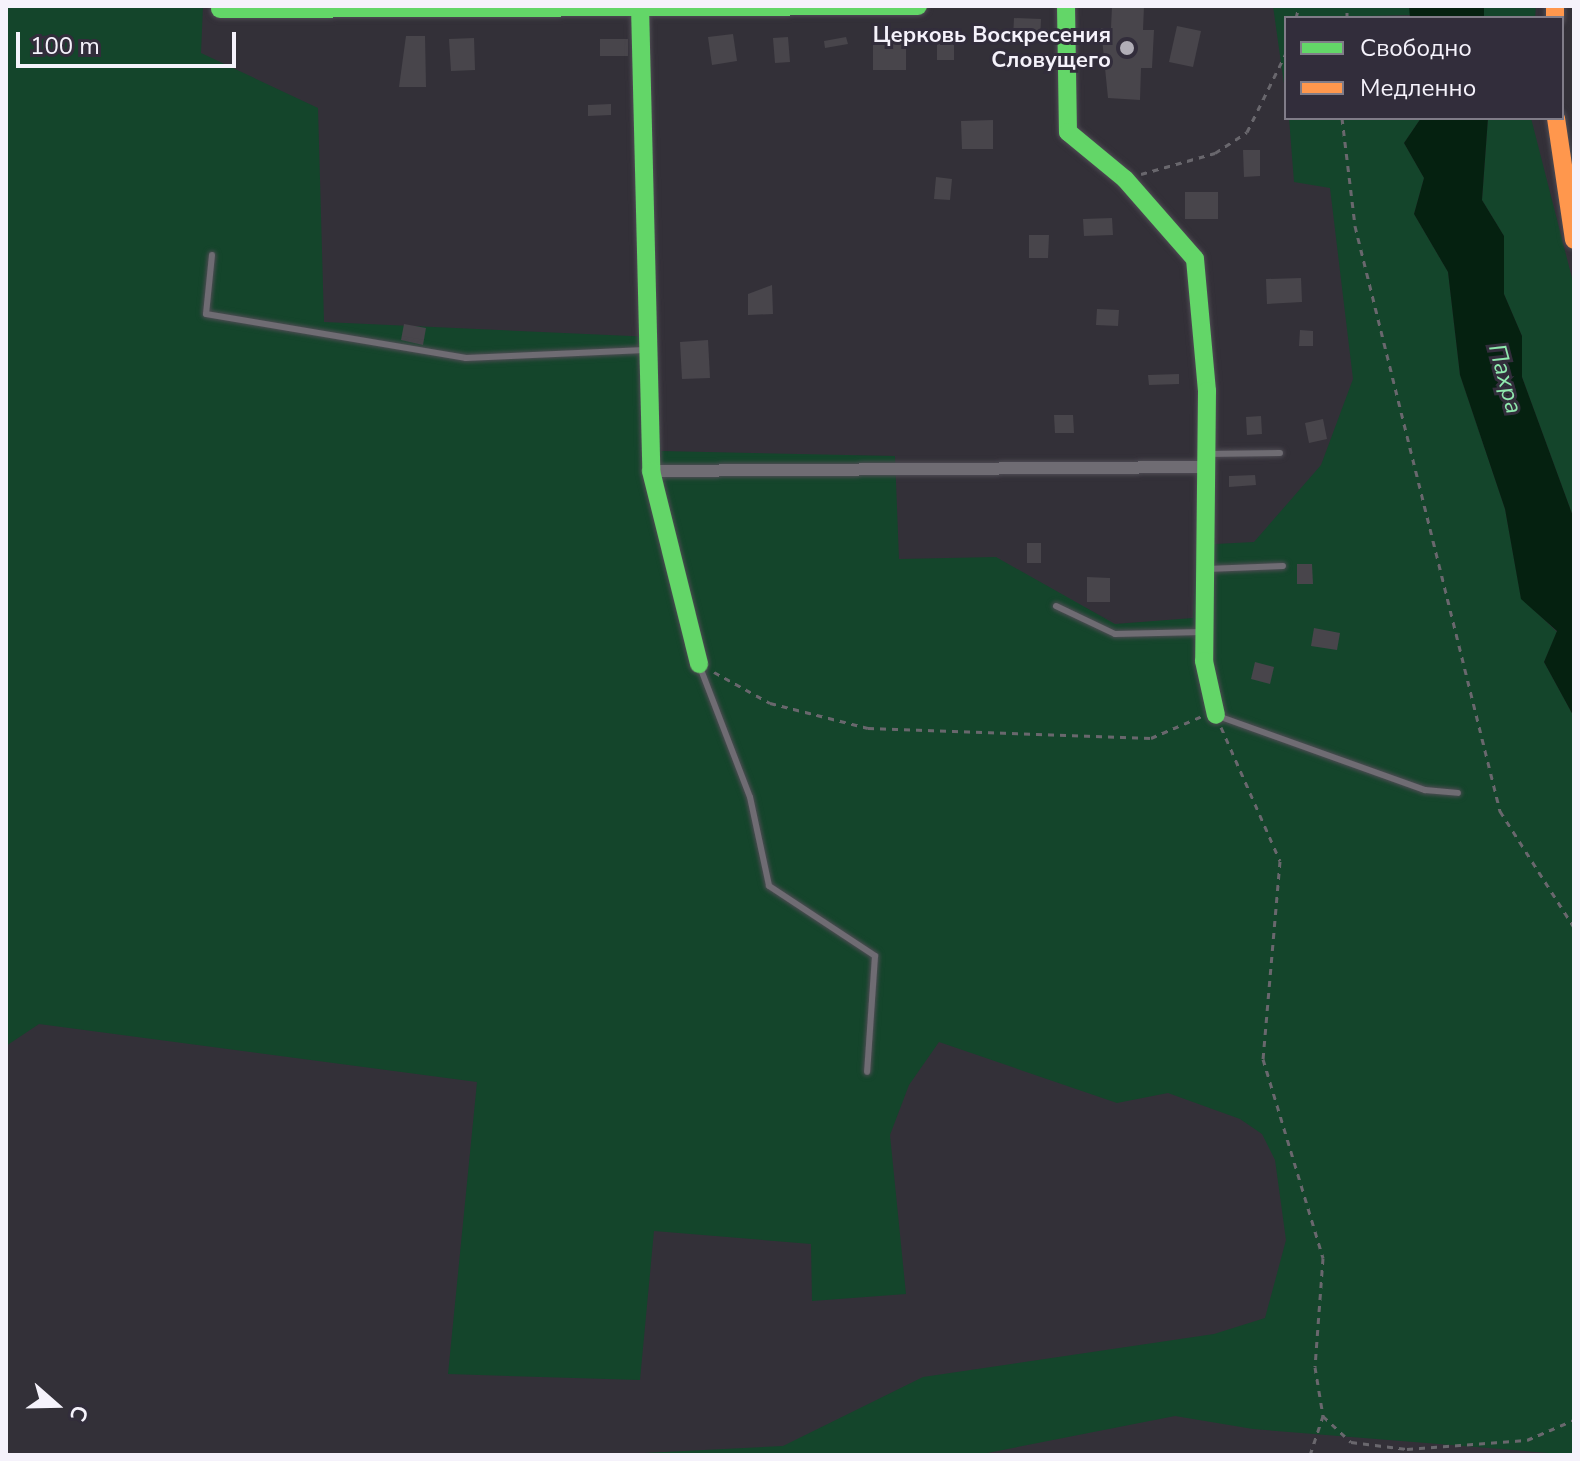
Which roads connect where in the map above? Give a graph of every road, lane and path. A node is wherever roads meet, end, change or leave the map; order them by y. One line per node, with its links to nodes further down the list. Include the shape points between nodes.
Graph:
1 (918, 6): 3 (street)
2 (1066, 6): 8 (street, via 1068,132)
3 (640, 8): 4 (street); 11 (street)
4 (220, 9)
5 (1284, 57): 8 (path, via 1247,132 1215,153)
6 (1342, 120): 22 (path, via 1355,226 1500,811)
7 (1556, 120): 9 (street)
8 (1125, 179): 13 (street, via 1195,259)
9 (1574, 240)
10 (212, 255): 11 (lane, via 206,314 466,358)
11 (653, 350): 14 (street)
12 (1280, 453): 13 (lane)
13 (1205, 460): 14 (street); 16 (street)
14 (651, 471): 19 (street)
15 (1283, 566): 16 (lane)
16 (1206, 570): 18 (street)
17 (1056, 606): 18 (lane, via 1115,634)
18 (1205, 632): 20 (street)
19 (699, 664): 20 (path, via 770,703 868,728 1151,738 1189,718); 23 (lane, via 750,797 769,886 875,956)
20 (1216, 715): 21 (lane, via 1412,786); 24 (path, via 1280,861 1263,1059 1323,1258 1315,1367)
21 (1458, 793)
22 (1574, 927)
23 (867, 1072)
24 (1323, 1416): 25 (path, via 1351,1442 1407,1449 1527,1440); 26 (path)
25 (1574, 1420)
26 (1310, 1455)

